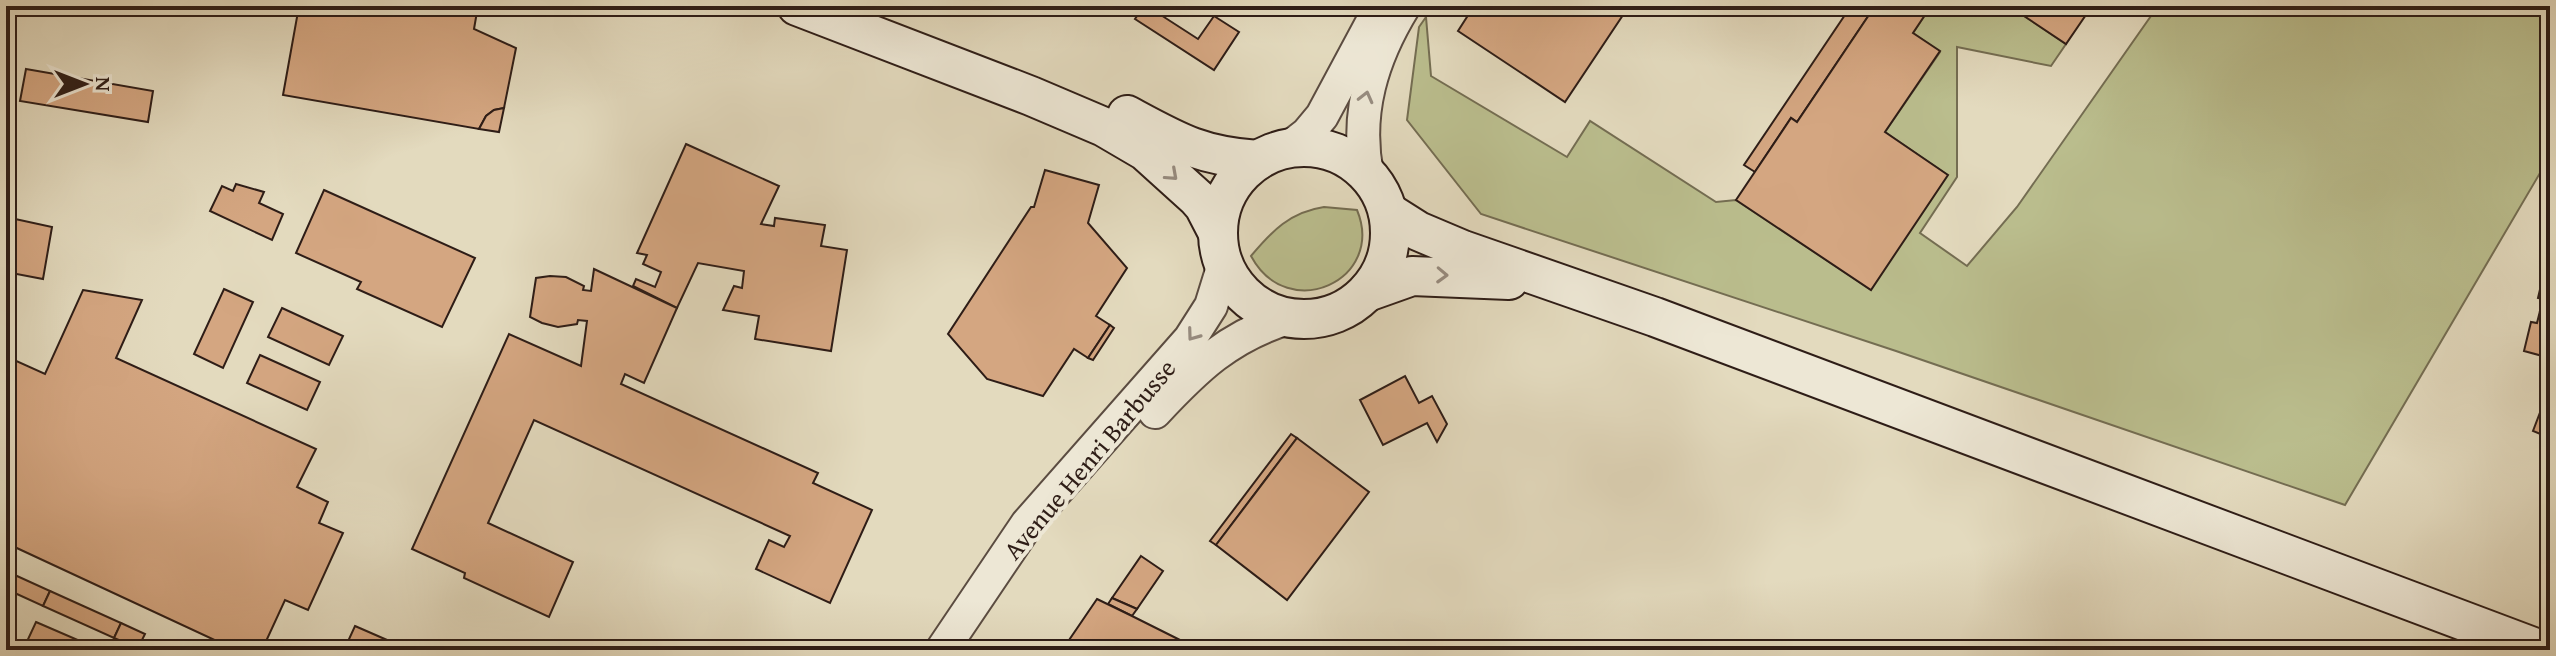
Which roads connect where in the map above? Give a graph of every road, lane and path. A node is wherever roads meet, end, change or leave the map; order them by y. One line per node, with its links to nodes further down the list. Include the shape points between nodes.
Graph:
1 (797, 6): 8 (main road, one-way to 8, via 1104,127 1145,151 1204,206)
2 (846, 6): 5 (main road, via 1088,97 1189,148 1230,158)
3 (1381, 6): 5 (street, via 1315,126)
4 (1404, 6): 6 (street, one-way to 4, via 1364,103)
5 (1274, 154): 6 (main road, via 1312,147 1335,153); 8 (main road, via 1240,175 1231,188 1219,217)
6 (1367, 174): 7 (main road)
7 (1388, 212): 9 (main road, via 1432,237); 10 (main road, via 1386,259)
8 (1221, 248): 11 (main road, via 1235,285 1246,297); 12 (street, Avenue Henri Barbusse, one-way to 12, via 1211,306 1190,339 1027,524)
9 (1555, 283): 10 (main road, one-way to 9, via 1401,278 1426,275); 14 (main road)
10 (1367, 292): 11 (main road, via 1335,314)
11 (1288, 318): 13 (street, Avenue Henri Barbusse, via 1232,341 1183,381 1042,540)
12 (942, 650)
13 (968, 650)
14 (2541, 650)

